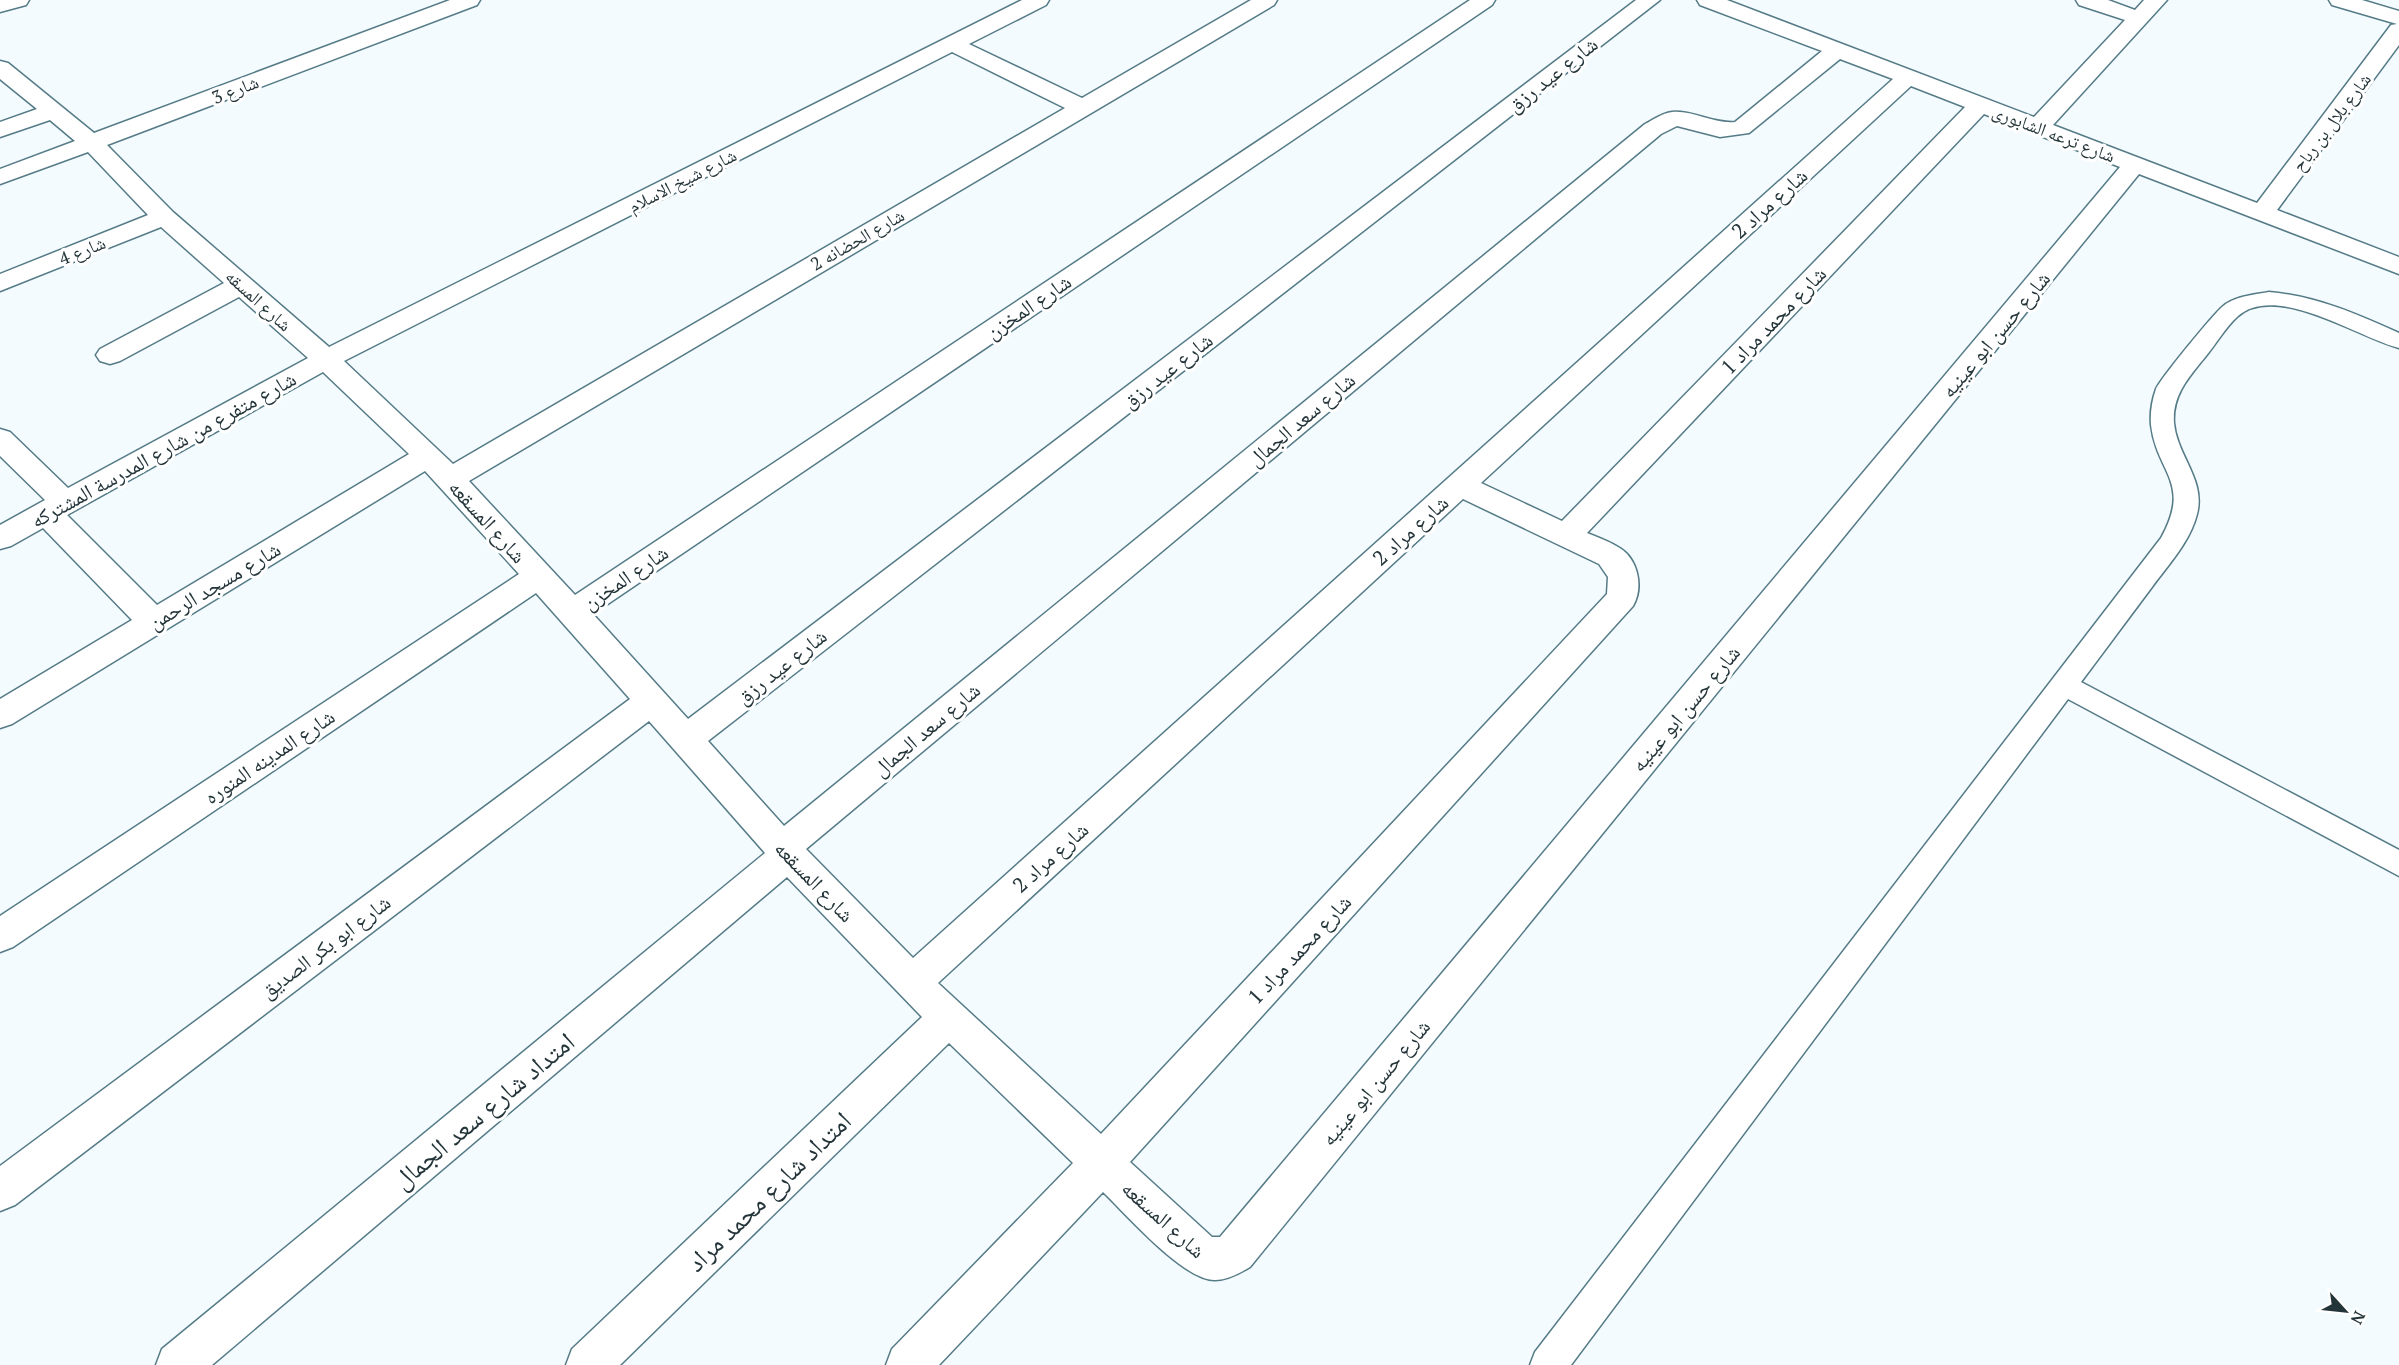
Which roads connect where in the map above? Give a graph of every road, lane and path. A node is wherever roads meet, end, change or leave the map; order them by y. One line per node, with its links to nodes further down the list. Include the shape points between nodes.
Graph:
1 (18, 0): 11 (street)
2 (470, 0): 24 (street, شارع 3)
3 (1038, 0): 15 (street, شارع شيخ الاسلام)
4 (1266, 0): 20 (street, شارع الحضانه 2)
5 (1484, 0): 42 (street, شارع المخزن)
6 (1648, 0): 47 (street, شارع عيد رزق)
7 (1708, 0): 16 (street, شارع ترعه الشابورى)
8 (2087, 0): 12 (street)
9 (2156, 0): 12 (street)
10 (2340, 0): 13 (street)
11 (0, 6)
12 (2139, 18): 22 (street)
13 (2399, 18)
14 (2399, 30): 27 (street, شارع بلال بن رباح)
15 (952, 44): 20 (street); 34 (street, شارع شيخ الاسلام)
16 (1837, 50): 18 (street, شارع ترعه الشابورى); 48 (street, شارع سعد الجمال, via 1742,128 1720,130 1674,119 1653,129)
17 (0, 68): 21 (street, شارع المسقه)
18 (1908, 77): 19 (street, شارع ترعه الشابورى); 37 (street, شارع مراد 2)
19 (1980, 105): 22 (street, شارع ترعه الشابورى); 39 (street, شارع محمد مراد 1)
20 (1081, 107): 36 (street, شارع الحضانه 2)
21 (54, 111): 23 (street); 24 (street, شارع المسقه)
22 (2038, 127): 25 (street, شارع ترعه الشابورى)
23 (0, 130)
24 (92, 143): 26 (street, شارع 3); 28 (street, شارع المسقه)
25 (2136, 164): 27 (street, شارع ترعه الشابورى); 55 (street, شارع حسن ابو عينيه)
26 (0, 177)
27 (2262, 213): 29 (street, شارع ترعه الشابورى)
28 (164, 217): 30 (street, شارع 4); 31 (street, شارع المسقه)
29 (2399, 266)
30 (0, 283)
31 (243, 284): 33 (street); 34 (street, شارع المسقه)
32 (2399, 340): 44 (lane, via 2324,310 2287,300 2252,300 2230,311 2168,389 2162,404 2165,439 2183,481 2187,503 2182,524)
33 (110, 355)
34 (326, 359): 36 (street, شارع المسقه); 38 (street, شارع متفرع من شارع المدرسة المشتركه)
35 (0, 439): 38 (street)
36 (439, 467): 41 (street, شارع المسقعه); 43 (street, شارع مسجد الرحمن)
37 (1459, 485): 39 (street, شارع محمد مراد 1); 51 (street, شارع مراد 2)
38 (57, 508): 40 (street, شارع متفرع من شارع المدرسة المشتركه); 43 (street)
39 (1567, 535): 53 (street, شارع محمد مراد 1, via 1610,556 1624,576 1622,598)
40 (0, 538)
41 (538, 576): 42 (street, شارع المسقعه); 50 (street, شارع المدينه المنوره)
42 (572, 612): 45 (street, شارع المسقعه)
43 (154, 622): 46 (street, شارع مسجد الرحمن)
44 (2064, 684): 49 (lane); 59 (lane)
45 (651, 701): 47 (street, شارع المسقعه); 54 (street, شارع ابو بكر الصديق)
46 (0, 715)
47 (685, 740): 48 (street, شارع المسقعه)
48 (785, 851): 51 (street, شارع المسقعه); 56 (street, امتداد شارع سعد الجمال)
49 (2399, 864)
50 (0, 936)
51 (912, 983): 52 (street, شارع المسقعه)
52 (948, 1018): 53 (street, شارع المسقعه); 57 (street, امتداد شارع محمد مراد)
53 (1102, 1163): 55 (street, شارع المسقعه, via 1198,1254 1217,1260); 58 (street, شارع محمد مراد 1)
54 (0, 1191)
55 (1235, 1252)
56 (178, 1365)
57 (588, 1365)
58 (908, 1365)
59 (1548, 1365)

